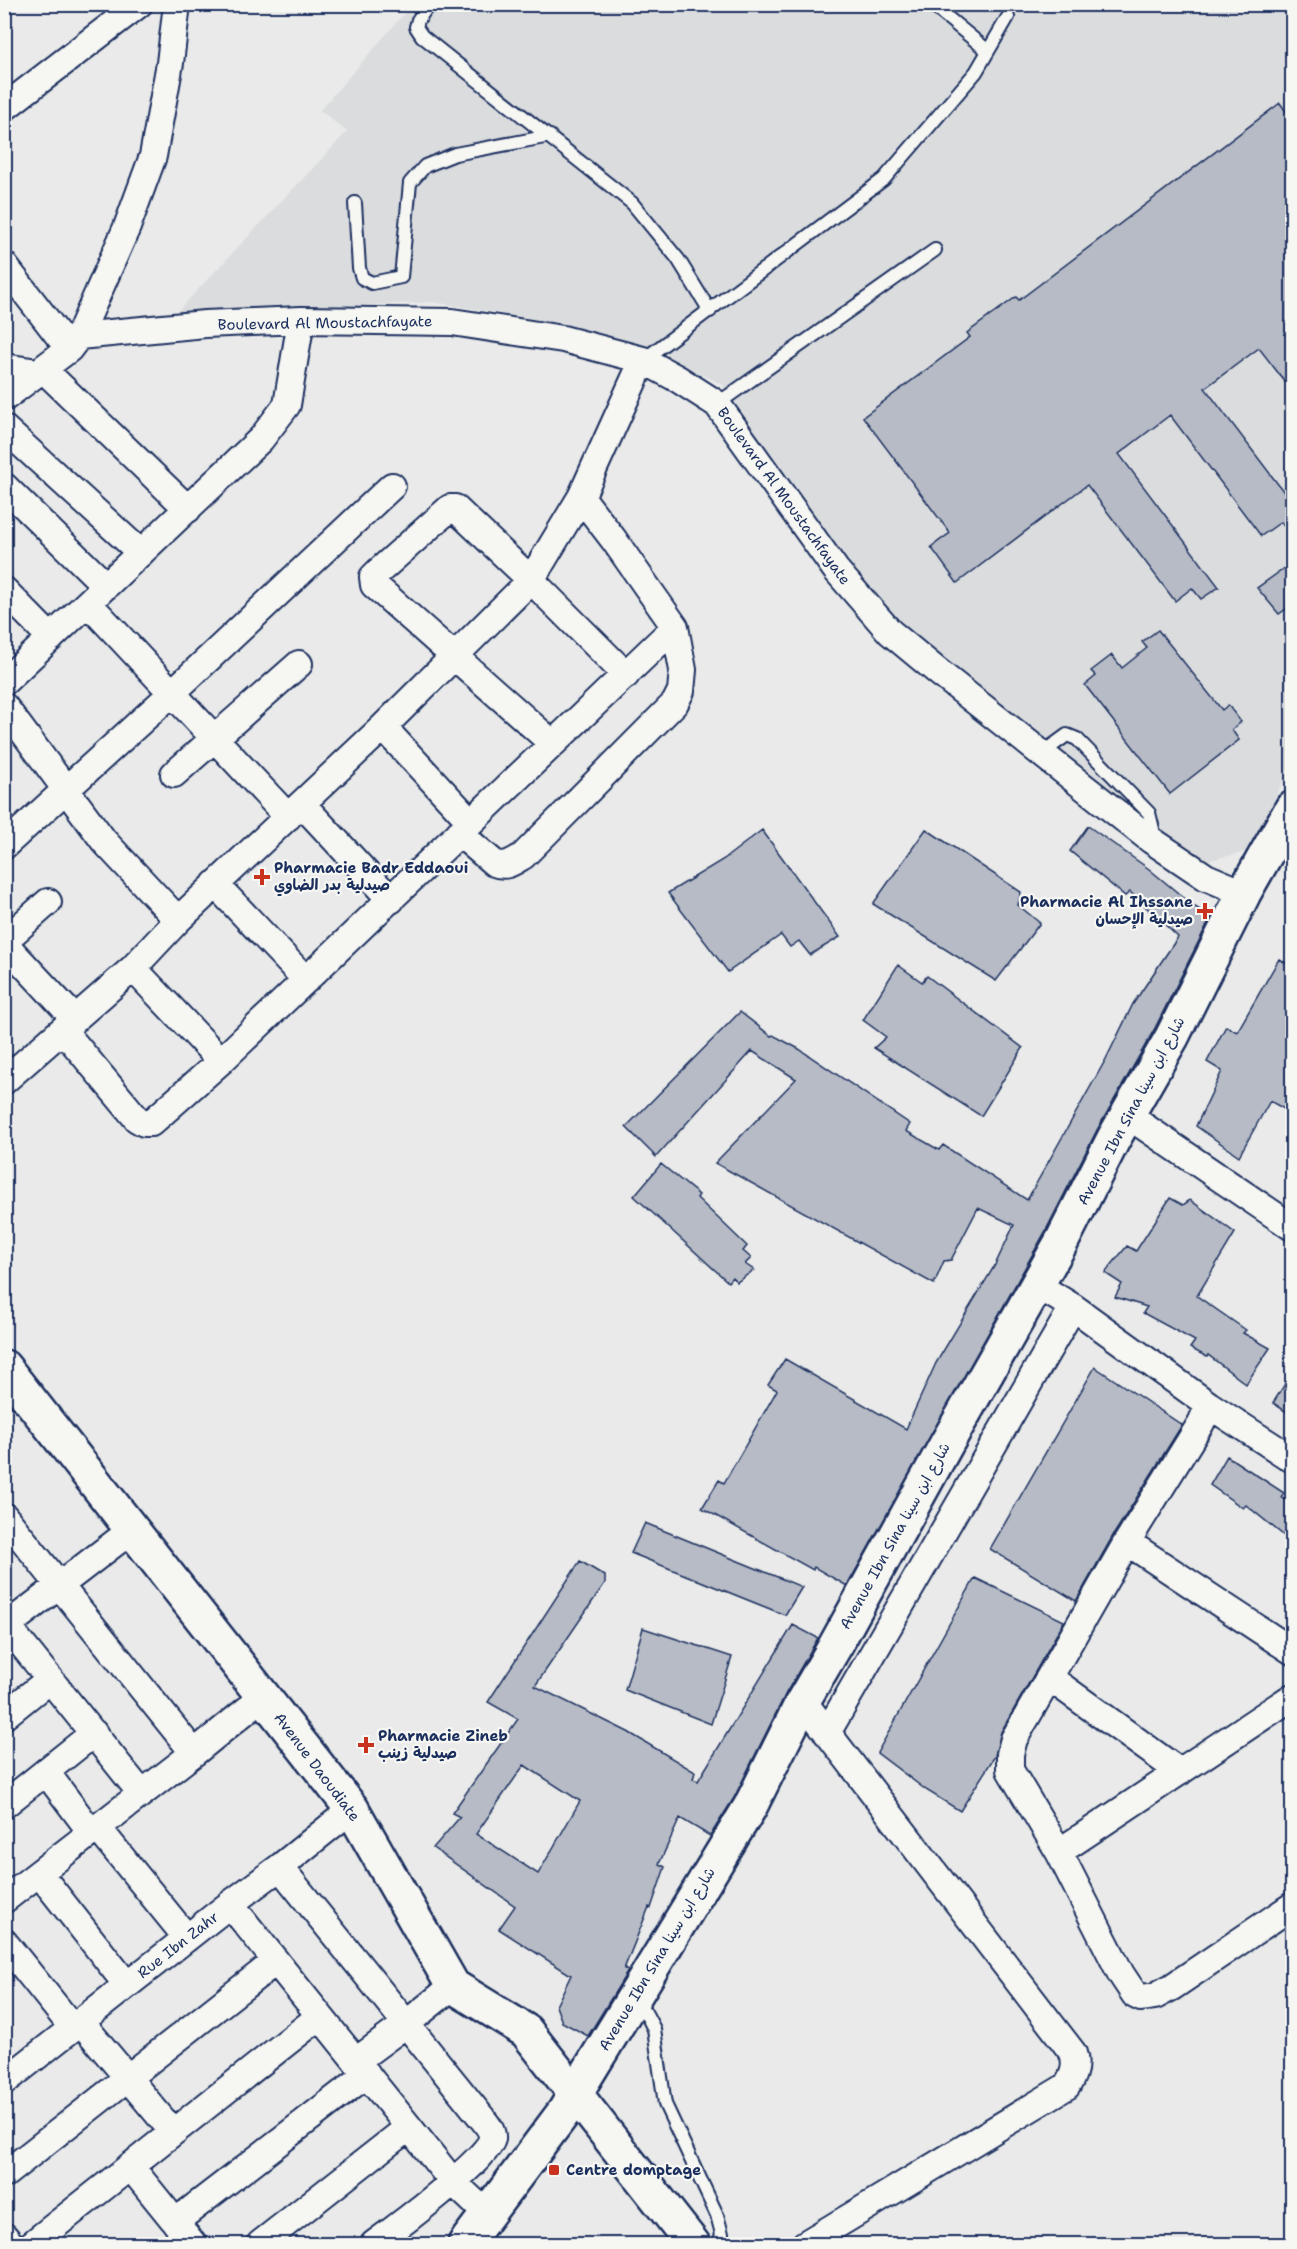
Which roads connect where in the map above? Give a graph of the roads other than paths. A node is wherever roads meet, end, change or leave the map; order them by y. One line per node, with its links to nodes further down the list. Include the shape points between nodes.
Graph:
1 (139, 4): 7 (street)
2 (177, 4): 14 (street, via 153,156 127,227)
3 (429, 4): 8 (lane, via 416,27 422,36)
4 (931, 4): 6 (lane)
5 (1008, 17): 6 (lane)
6 (988, 51): 12 (lane, via 959,94 884,179)
7 (4, 108)
8 (550, 136): 9 (lane, via 454,154 425,166 410,183 401,277 372,283 362,278); 12 (lane, via 632,203 678,259)
9 (356, 203)
10 (934, 250): 19 (lane)
11 (4, 265): 14 (street)
12 (710, 311): 15 (lane)
13 (301, 320): 14 (street, Boulevard Al Moustachfayate, via 205,324); 15 (street, Boulevard Al Moustachfayate, via 452,322 563,339); 24 (street, via 287,405 261,439)
14 (74, 343): 17 (street)
15 (643, 360): 19 (street, Boulevard Al Moustachfayate); 23 (street)
16 (4, 367): 17 (street)
17 (40, 370): 18 (street); 24 (street)
18 (4, 398)
19 (717, 404): 40 (street, Boulevard Al Moustachfayate, via 836,570 890,632)
20 (4, 428): 25 (street)
21 (4, 486): 28 (street)
22 (392, 486): 35 (street)
23 (581, 497): 26 (street); 29 (street)
24 (188, 509): 25 (street)
25 (141, 553): 28 (street)
26 (531, 580): 31 (street); 31 (street, via 452,507 373,577 374,585); 33 (street)
27 (4, 590): 30 (street)
28 (97, 595): 30 (street); 35 (street)
29 (675, 627): 33 (street); 45 (street, via 683,670 681,691 675,703 523,856 510,864 495,864)
30 (51, 638): 34 (street)
31 (454, 658): 37 (street); 39 (street)
32 (299, 664): 38 (street)
33 (626, 675): 39 (street)
34 (4, 682)
35 (172, 693): 38 (street); 42 (street)
36 (4, 706): 42 (street)
37 (383, 727): 44 (street); 45 (street)
38 (217, 739): 41 (street); 44 (street)
39 (552, 742): 45 (street)
40 (1041, 754): 46 (street, Boulevard Al Moustachfayate); 46 (lane, via 1067,735 1077,739 1149,813)
41 (174, 774)
42 (66, 789): 48 (street); 53 (street, via 104,841)
43 (1293, 808): 47 (street, Avenue Ibn Sina شارع ابن سينا)
44 (295, 811): 49 (street); 51 (street)
45 (465, 828): 51 (street)
46 (1151, 840): 50 (street, Boulevard Al Moustachfayate, via 1206,877)
47 (1285, 841): 50 (street, Avenue Ibn Sina شارع ابن سينا)
48 (4, 846)
49 (215, 884): 53 (street); 56 (street)
50 (1244, 892): 60 (street, Avenue Ibn Sina شارع ابن سينا, via 1172,1037)
51 (391, 900): 56 (street)
52 (48, 902): 54 (street)
53 (178, 920): 55 (street)
54 (4, 942): 57 (street)
55 (133, 968): 57 (street); 58 (street)
56 (306, 980): 58 (street)
57 (69, 1025): 58 (street, via 137,1119 144,1123 157,1119); 59 (street)
58 (221, 1061)
59 (4, 1081)
60 (1127, 1115): 61 (street); 62 (street, Avenue Ibn Sina شارع ابن سينا)
61 (1293, 1227)
62 (1037, 1285): 63 (street); 77 (street, Avenue Ibn Sina شارع ابن سينا)
63 (1073, 1307): 65 (street); 80 (street)
64 (5, 1368): 68 (street, Avenue Daoudiate)
65 (1209, 1405): 66 (street); 69 (street)
66 (1293, 1460)
67 (4, 1516): 70 (street)
68 (133, 1529): 70 (street); 75 (street, Avenue Daoudiate)
69 (1127, 1542): 72 (street); 73 (street)
70 (59, 1586): 71 (street); 81 (street)
71 (6, 1625): 74 (street)
72 (1293, 1651)
73 (1050, 1678): 83 (street); 88 (street, via 1014,1739 1010,1754 1011,1770)
74 (50, 1679): 78 (street); 79 (street)
75 (264, 1696): 81 (street); 86 (street, Avenue Daoudiate)
76 (1293, 1697): 83 (street)
77 (803, 1701): 80 (street); 99 (street, Avenue Ibn Sina شارع ابن سينا, via 750,1807)
78 (4, 1716)
79 (94, 1733): 82 (street); 84 (street)
80 (827, 1733): 123 (street, via 1076,2061 1067,2086)
81 (194, 1753): 84 (street)
82 (46, 1772): 85 (street); 87 (street)
83 (1180, 1772): 88 (street)
84 (141, 1793): 87 (street)
85 (4, 1805)
86 (352, 1809): 89 (street, Rue Ibn Zahr); 98 (street, Avenue Daoudiate)
87 (94, 1830): 90 (street); 94 (street)
88 (1059, 1852): 93 (street, via 1121,1974 1141,1998 1172,1987)
89 (280, 1867): 92 (street, Rue Ibn Zahr); 101 (street)
90 (39, 1873): 91 (street); 97 (street)
91 (4, 1900)
92 (230, 1904): 94 (street, Rue Ibn Zahr); 96 (street)
93 (1293, 1906)
94 (187, 1938): 97 (street, Rue Ibn Zahr)
95 (4, 1941): 102 (street)
96 (276, 1961): 100 (street); 105 (street)
97 (127, 1985): 102 (street, Rue Ibn Zahr)
98 (453, 1986): 101 (street); 106 (street, Avenue Daoudiate, via 526,2031)
99 (633, 1999): 106 (street, Avenue Ibn Sina شارع ابن سينا); 122 (lane, via 654,2029 665,2104 717,2215 722,2234)
100 (320, 2016): 103 (street); 108 (street)
101 (406, 2024): 103 (street); 111 (street, via 491,2133 492,2139 485,2149)
102 (77, 2025): 104 (street, Rue Ibn Zahr); 105 (street)
103 (361, 2067): 107 (street); 113 (street)
104 (8, 2074)
105 (127, 2078): 108 (street); 110 (street)
106 (576, 2093): 112 (street, Avenue Ibn Sina شارع ابن سينا); 121 (street, Avenue Daoudiate)
107 (409, 2127): 111 (street); 118 (street)
108 (173, 2132): 109 (street)
109 (130, 2166): 113 (street); 116 (street)
110 (4, 2175)
111 (453, 2182): 112 (street); 119 (street)
112 (487, 2214): 120 (street, Avenue Ibn Sina شارع ابن سينا)
113 (175, 2222): 117 (street)
114 (4, 2236): 115 (street)
115 (11, 2244)
116 (32, 2244)
117 (193, 2244)
118 (260, 2244)
119 (374, 2244)
120 (465, 2244)
121 (693, 2244)
122 (718, 2244)
123 (804, 2244)

